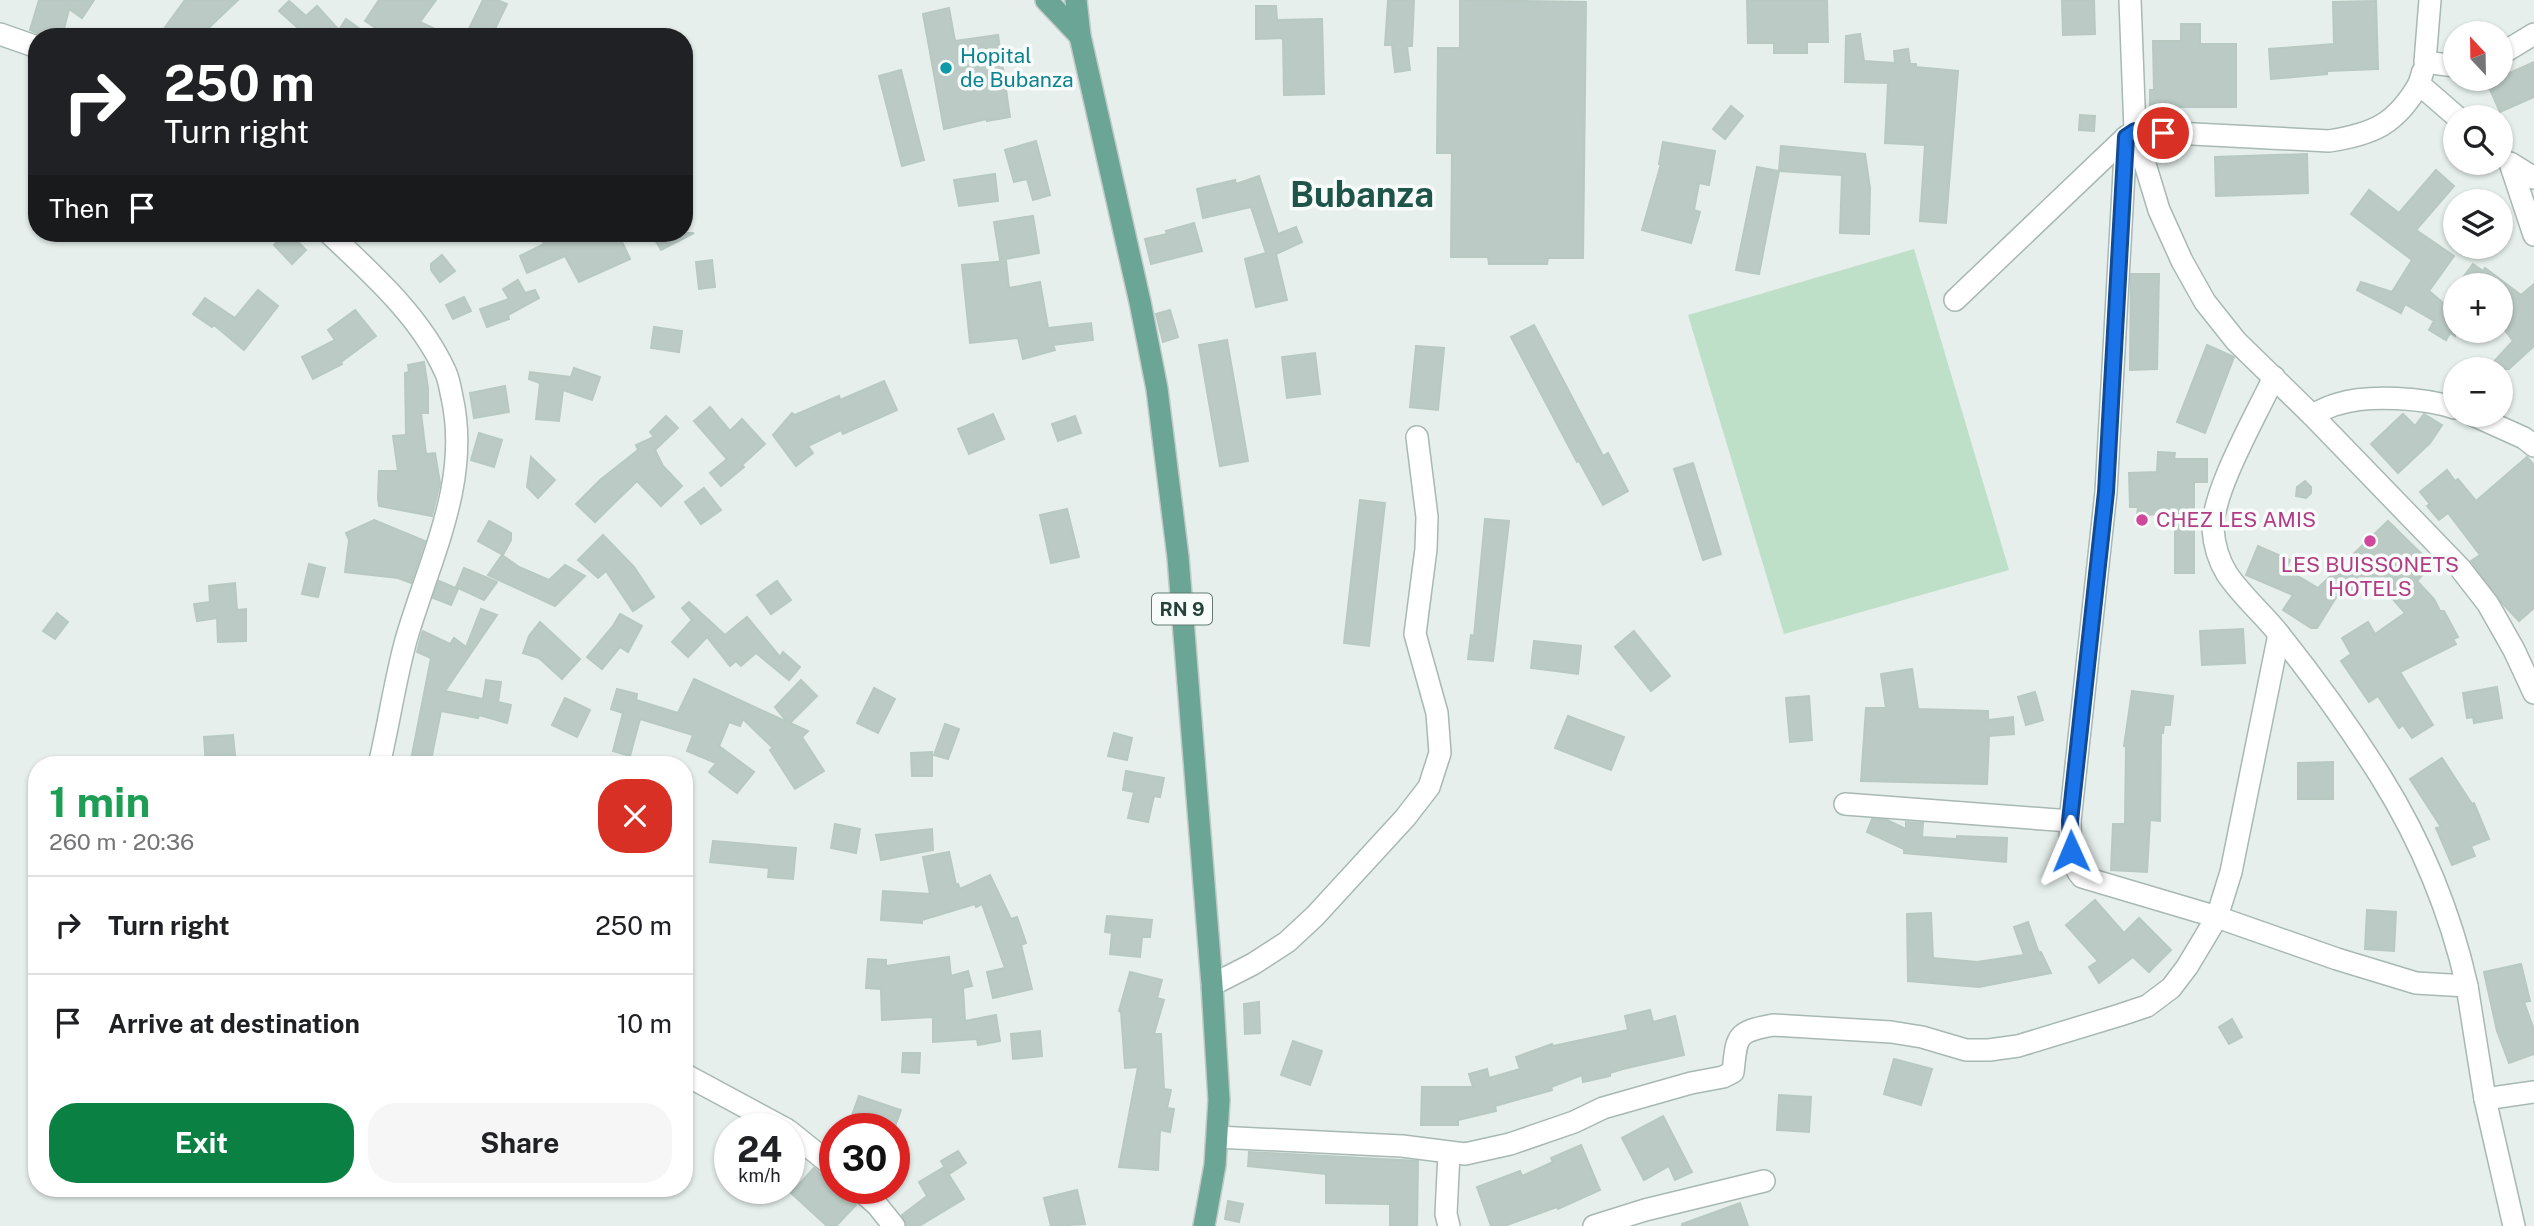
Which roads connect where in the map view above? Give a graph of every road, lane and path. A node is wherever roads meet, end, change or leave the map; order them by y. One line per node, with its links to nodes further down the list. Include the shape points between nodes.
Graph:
1 (1046, 0): 7 (main road)
2 (1076, 0): 7 (main road, RN 9)
3 (2130, 0): 14 (street)
4 (2430, 0): 10 (street)
5 (0, 34): 8 (street)
6 (2534, 34): 9 (street)
7 (1080, 36): 33 (main road, RN 9, via 1157,389 1178,557)
8 (28, 44)
9 (2513, 47)
10 (2425, 62): 11 (street); 12 (street)
11 (2443, 64)
12 (2419, 84): 13 (street); 14 (street, via 2409,102 2379,128 2329,141)
13 (2444, 105)
14 (2131, 134): 20 (street); 21 (street, via 2159,210 2204,302); 31 (street, via 2106,492)
15 (2513, 164): 17 (street)
16 (2511, 175): 18 (street)
17 (2534, 178)
18 (2534, 235)
19 (339, 242): 29 (street, via 385,286 434,350 446,374 457,418 457,472 427,583 406,640)
20 (1955, 300)
21 (2274, 377): 23 (street); 27 (street, via 2221,489 2213,525 2227,574)
22 (2443, 405): 23 (street, via 2369,399 2339,403)
23 (2312, 415): 28 (street, via 2460,568 2488,604)
24 (2500, 427): 26 (street)
25 (1417, 437): 33 (street, via 1427,517 1415,634 1437,713 1440,753 1429,787 1287,942)
26 (2534, 446)
27 (2279, 634): 32 (street, via 2231,872); 34 (street, via 2381,777 2411,828 2442,895)
28 (2534, 693)
29 (381, 756)
30 (1845, 804): 31 (street)
31 (2070, 821): 32 (street, via 2072,861 2082,877)
32 (2217, 917): 34 (street, via 2416,984); 41 (street, via 2171,988 2147,1006 2120,1015 2018,1046 1989,1050 1891,1032 1773,1025 1756,1028 1736,1042 1733,1072 1723,1077 1603,1108 1510,1143 1465,1154)
33 (1212, 985): 39 (main road, RN 9)
34 (2467, 986): 37 (street)
35 (693, 1079): 38 (street)
36 (2534, 1092): 37 (street)
37 (2485, 1099): 49 (street)
38 (756, 1113)
39 (1217, 1137): 41 (street, via 1402,1146); 46 (main road, RN 9)
40 (805, 1144): 42 (street)
41 (1449, 1153): 47 (street)
42 (819, 1155)
43 (1764, 1181): 48 (street)
44 (876, 1204): 45 (street)
45 (894, 1226)
46 (1204, 1226)
47 (1449, 1226)
48 (1594, 1226)
49 (2514, 1226)

